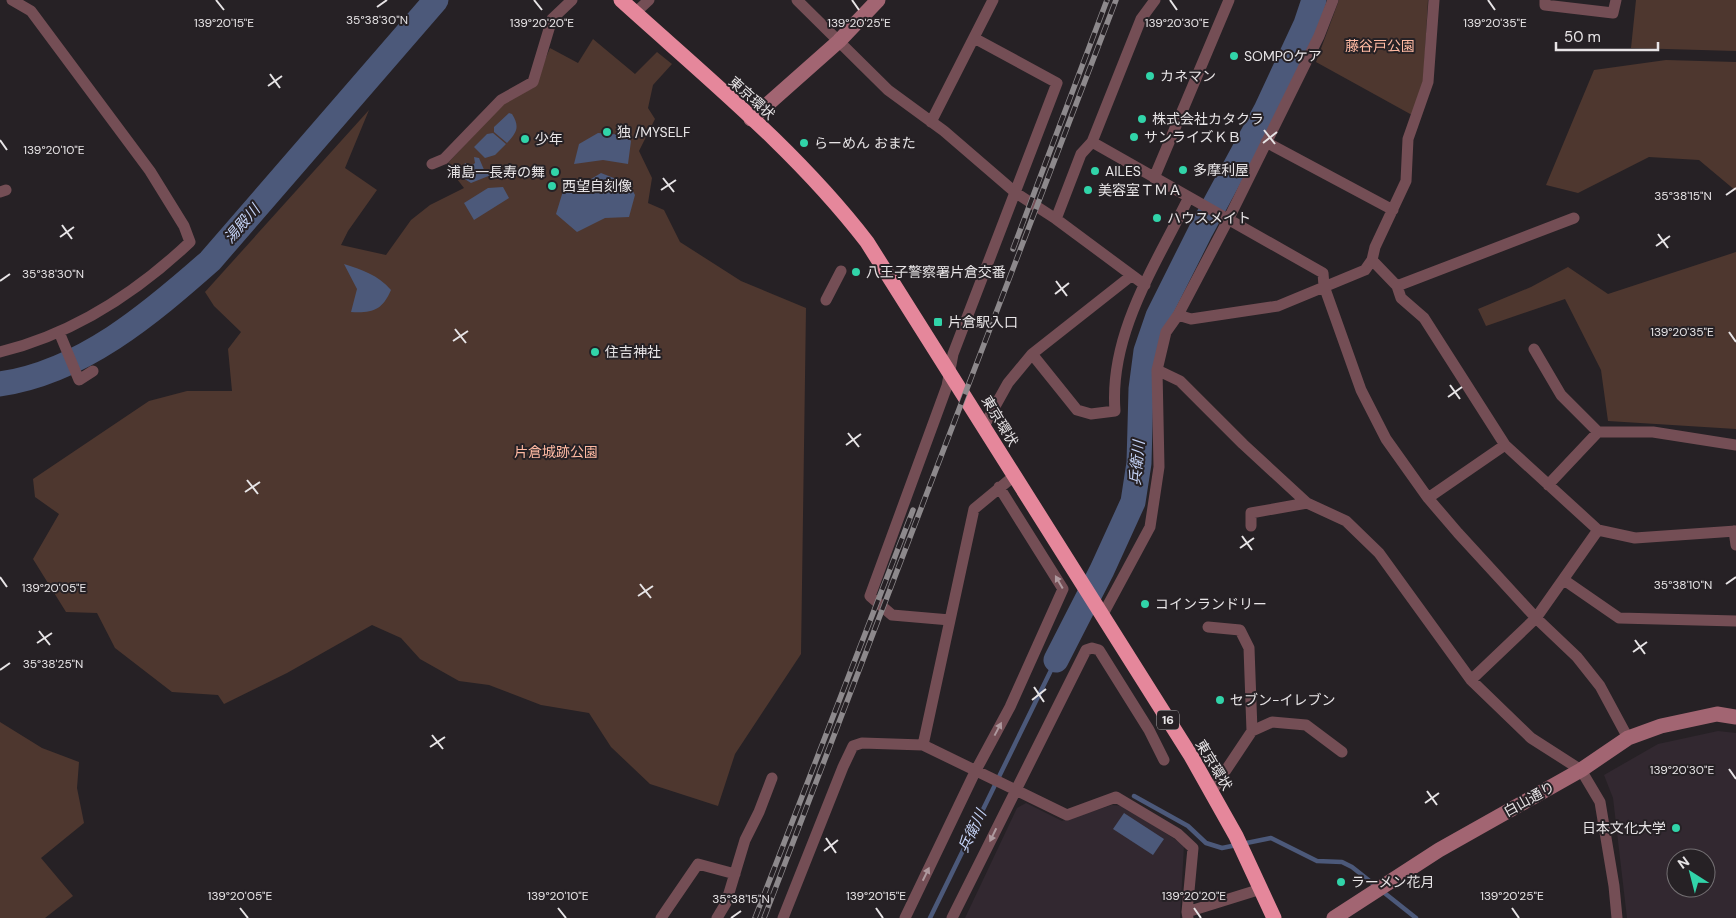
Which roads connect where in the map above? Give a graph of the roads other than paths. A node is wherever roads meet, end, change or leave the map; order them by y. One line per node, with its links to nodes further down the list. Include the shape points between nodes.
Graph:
1 (12, 0): 37 (street, via 31,11 150,171 184,226 190,242 129,294)
2 (572, 0): 21 (street, via 552,19 534,82 501,100 444,160)
3 (621, 0): 14 (highway, 東京環状 / 16)
4 (649, 0): 14 (street)
5 (797, 0): 16 (street)
6 (878, 0): 16 (street)
7 (993, 0): 15 (street)
8 (1156, 0): 19 (street, via 1141,19)
9 (1229, 0): 22 (street)
10 (1333, 0): 20 (street, via 1319,36)
11 (1434, 0): 25 (street, via 1428,82 1408,139 1406,181)
12 (1545, 0): 13 (street, via 1545,5 1613,13)
13 (1616, 0)
14 (635, 13): 17 (highway, 東京環状 / 16)
15 (974, 38): 18 (street); 23 (street, via 1057,83)
16 (839, 41): 17 (street); 18 (street, via 888,90)
17 (751, 119): 43 (highway, 東京環状 / 16, via 842,208)
18 (931, 122): 23 (street)
19 (1092, 142): 22 (street); 28 (street, via 1081,154)
20 (1266, 142): 25 (street); 26 (street)
21 (432, 164)
22 (1154, 178): 24 (street)
23 (1016, 193): 28 (street); 43 (street, via 953,354)
24 (1191, 200): 26 (street); 32 (street)
25 (1393, 210): 29 (street)
26 (1223, 218): 33 (street, via 1323,273); 36 (street)
27 (1574, 218): 34 (street)
28 (1056, 219): 31 (street)
29 (1372, 260): 33 (street, via 1365,270); 34 (street)
30 (841, 271): 35 (street)
31 (1130, 276): 32 (street); 40 (street)
32 (1145, 285): 40 (street, via 1125,328 1118,356 1115,411 1091,414 1077,410)
33 (1324, 286): 36 (street, via 1263,310 1191,319); 51 (street, via 1361,390 1386,439)
34 (1396, 286): 46 (street, via 1401,298 1424,318)
35 (826, 300)
36 (1178, 315): 41 (street, via 1166,332)
37 (60, 334): 39 (street); 42 (street, via 79,380)
38 (1534, 349): 45 (street, via 1561,395)
39 (0, 352)
40 (1032, 354): 44 (street, via 1008,383)
41 (1157, 370): 52 (street, via 1180,380); 58 (street, via 1158,467 1150,527)
42 (93, 371)
43 (950, 371): 44 (highway, 東京環状 / 16); 60 (street, via 870,596 892,615)
44 (984, 426): 48 (highway, 東京環状 / 16)
45 (1598, 432): 47 (street, via 1654,432); 49 (street)
46 (1505, 445): 49 (street); 51 (street)
47 (1736, 445)
48 (1014, 476): 50 (street); 58 (highway, 東京環状 / 16)
49 (1548, 485): 54 (street)
50 (999, 487): 60 (street, via 974,509); 71 (street, one-way to 50, via 1010,707 1063,589)
51 (1428, 498): 59 (street)
52 (1307, 503): 53 (street, via 1251,513); 63 (street, via 1346,521 1379,553)
53 (1252, 526)
54 (1598, 530): 55 (street, via 1635,538); 57 (street)
55 (1735, 531): 56 (street)
56 (1736, 545)
57 (1564, 580): 59 (street); 61 (street, via 1619,618)
58 (1099, 611): 74 (highway, 東京環状 / 16)
59 (1536, 618): 63 (street); 66 (street, via 1577,657 1600,686)
60 (950, 620): 67 (street)
61 (1736, 621)
62 (1208, 627): 65 (street, via 1240,630 1249,648)
63 (1471, 680): 70 (street, via 1531,738)
64 (1736, 717): 66 (street, 白山通り, via 1717,714 1661,726)
65 (1252, 731): 68 (street, via 1272,722 1306,725); 74 (street)
66 (1628, 738): 70 (street, 白山通り)
67 (923, 745): 71 (street); 80 (street, via 862,743 853,746)
68 (1342, 752)
69 (1164, 760): 73 (street, via 1099,650 1092,648 1086,650)
70 (1581, 770): 84 (street, 白山通り, via 1439,850); 85 (street, via 1600,802)
71 (975, 772): 73 (street); 81 (street, one-way to 71)
72 (772, 778): 75 (street, via 760,812 744,840)
73 (1010, 788): 77 (street, via 1067,815 1116,797 1178,834 1193,848); 82 (street, one-way to 82)
74 (1212, 792): 76 (highway, 東京環状 / 16)
75 (735, 874): 78 (street, via 698,864); 79 (street)
76 (1262, 889): 77 (street); 83 (highway, 東京環状 / 16)
77 (1187, 915)
78 (661, 918)
79 (718, 918)
80 (783, 918)
81 (905, 918)
82 (952, 918)
83 (1274, 918)
84 (1334, 918)
85 (1617, 918)

